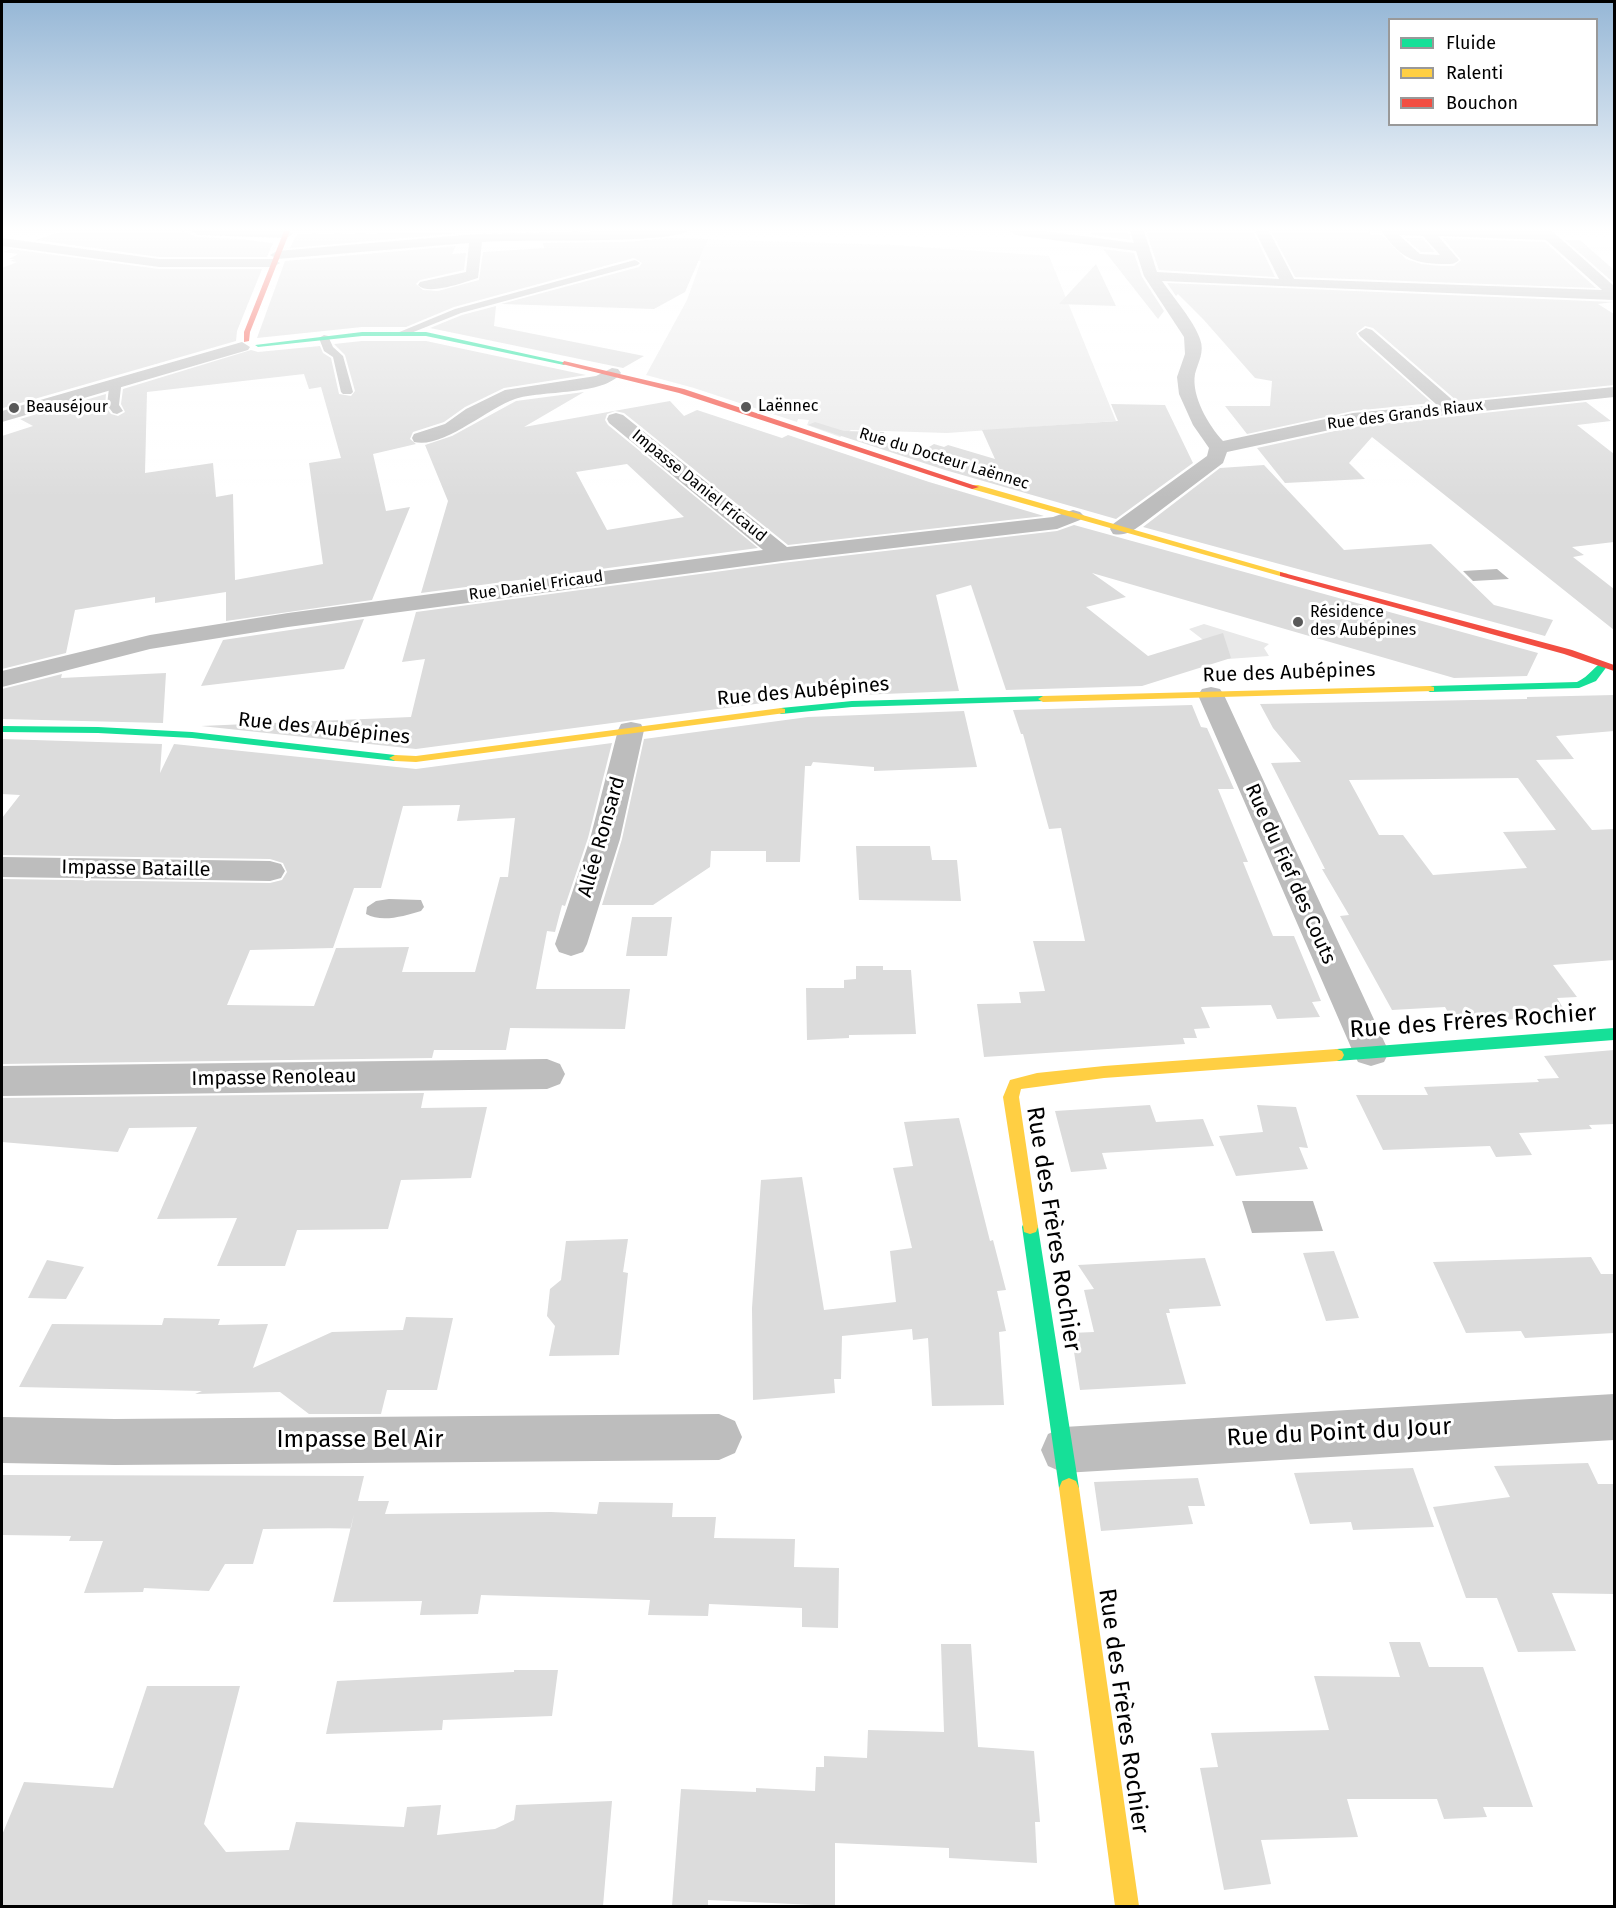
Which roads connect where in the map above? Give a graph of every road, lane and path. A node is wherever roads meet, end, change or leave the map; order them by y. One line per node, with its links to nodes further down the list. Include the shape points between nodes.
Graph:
1 (252, 320): 7 (street, via 247,332)
2 (435, 320): 4 (lane)
3 (1180, 320): 17 (street, via 1196,348 1186,376 1187,389 1210,440)
4 (402, 333): 6 (street, Rue du Docteur Laënnec); 8 (street, Rue du Docteur Laënnec, via 450,338)
5 (1366, 333): 12 (street)
6 (324, 338): 7 (street, Rue du Docteur Laënnec); 10 (lane, via 328,349 338,356)
7 (249, 344): 9 (street)
8 (612, 374): 16 (street, via 601,380 511,394 472,413 452,428); 18 (street, Rue du Docteur Laënnec, via 681,391 937,476)
9 (112, 384): 13 (lane, via 116,387 113,405); 14 (street)
10 (347, 392)
11 (1614, 392): 12 (street, Rue des Grands Riaux)
12 (1452, 409): 17 (street, Rue des Grands Riaux, via 1353,418 1258,442)
13 (117, 411)
14 (2, 417)
15 (616, 419): 20 (street, Impasse Daniel Fricaud)
16 (421, 438)
17 (1219, 447): 19 (street, via 1216,459)
18 (1073, 516): 19 (street, Rue du Docteur Laënnec); 20 (street, Rue Daniel Fricaud, via 1057,523)
19 (1121, 529): 21 (street, Rue du Docteur Laënnec, via 1568,652)
20 (782, 554): 22 (street, Rue Daniel Fricaud, via 198,634)
21 (1609, 667): 23 (street, Rue des Aubépines, via 1579,685)
22 (2, 679)
23 (1211, 695): 25 (street, Rue des Aubépines, via 852,704); 30 (street, Rue du Fief des Couts)
24 (2, 729): 25 (street, Rue des Aubépines, via 192,735 408,759)
25 (631, 730): 28 (street, Allée Ronsard, via 605,839)
26 (2, 867): 27 (street, Impasse Bataille)
27 (270, 871)
28 (571, 944)
29 (1614, 1034): 30 (street, Rue des Frères Rochier)
30 (1371, 1052): 36 (street, Rue des Frères Rochier, via 1104,1072 1015,1084 1011,1097)
31 (547, 1074): 32 (street, Impasse Renoleau)
32 (2, 1081)
33 (1614, 1417): 36 (street, Rue du Point du Jour)
34 (719, 1437): 35 (street, Impasse Bel Air)
35 (2, 1440)
36 (1064, 1450): 37 (street, Rue des Frères Rochier)
37 (1127, 1906)

